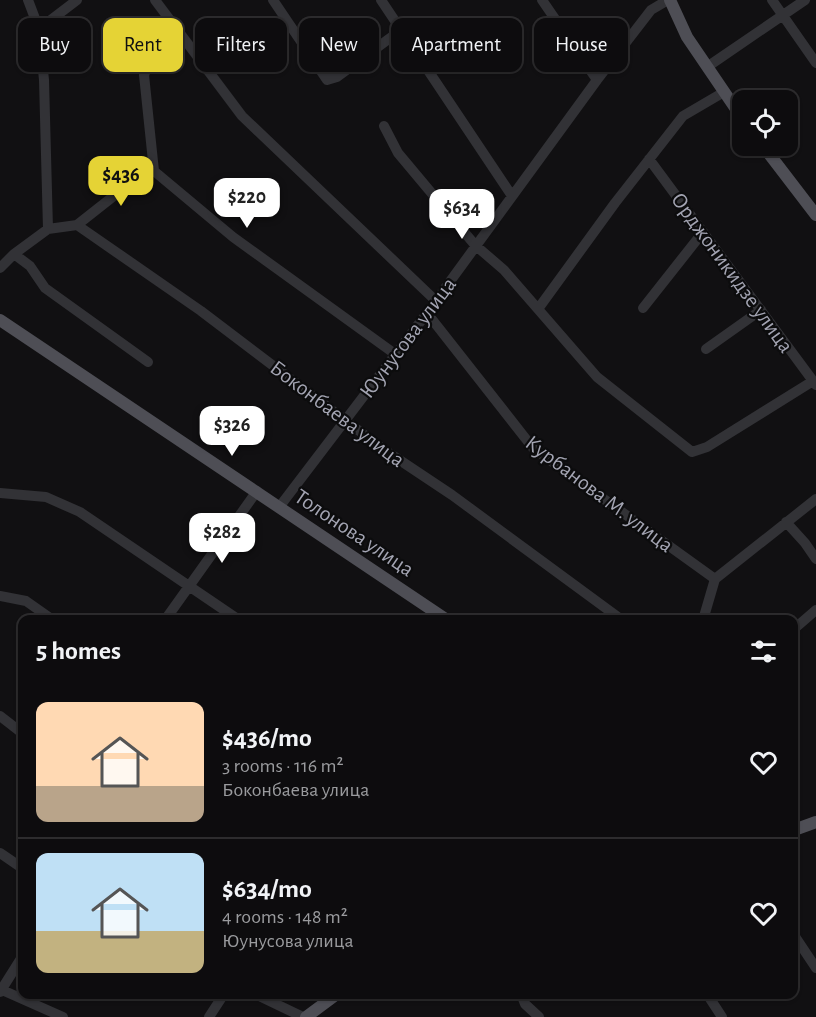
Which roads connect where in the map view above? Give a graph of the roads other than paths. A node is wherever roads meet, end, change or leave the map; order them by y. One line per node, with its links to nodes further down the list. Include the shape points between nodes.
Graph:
1 (28, 0): 13 (street)
2 (77, 0): 14 (street)
3 (155, 0): 15 (street)
4 (273, 0): 17 (street, via 327,80 337,77)
5 (381, 0): 16 (street)
6 (542, 0): 24 (street)
7 (645, 0): 11 (street)
8 (669, 0): 11 (street, Юунусова улица); 20 (main road)
9 (772, 0): 12 (street)
10 (805, 0): 12 (street)
11 (651, 10): 24 (street, Юунусова улица)
12 (782, 15): 19 (street); 20 (street)
13 (35, 18)
14 (53, 18)
15 (167, 18)
16 (393, 18)
17 (391, 37)
18 (183, 39): 39 (street, via 242,116)
19 (816, 63)
20 (707, 67): 25 (main road)
21 (43, 72): 34 (street)
22 (145, 72): 30 (street)
23 (429, 72): 31 (street)
24 (597, 80): 31 (street, Юунусова улица)
25 (723, 92): 26 (main road); 29 (street, via 683,116)
26 (732, 104)
27 (384, 126): 36 (street, via 398,153)
28 (772, 156): 32 (main road)
29 (649, 159): 35 (street, Орджоникидзе улица); 41 (street)
30 (154, 171): 33 (street, via 129,184); 46 (street, via 233,237)
31 (512, 196): 36 (street, Юунусова улица)
32 (816, 215)
33 (77, 225): 34 (street); 49 (street, Боконбаева улица, via 201,311)
34 (48, 229): 37 (street)
35 (703, 232): 40 (street); 42 (street, Орджоникидзе улица)
36 (475, 245): 39 (street, Юунусова улица); 41 (street, via 504,270)
37 (14, 254): 38 (street); 47 (street, via 30,266 45,288)
38 (0, 268)
39 (436, 301): 43 (street, Юунусова улица)
40 (643, 308)
41 (537, 309): 48 (street, via 597,377 692,452 707,447)
42 (761, 310): 45 (street); 48 (street, Орджоникидзе улица)
43 (427, 313): 46 (street, Юунусова улица); 56 (street, Курбанова М. улица, via 533,448)
44 (0, 320): 50 (main road, Толонова улица)
45 (706, 349)
46 (395, 354): 49 (street, Юунусова улица)
47 (148, 362)
48 (814, 383)
49 (346, 420): 53 (street, Юунусова улица); 64 (street, Боконбаева улица)
50 (257, 491): 53 (main road, Толонова улица); 57 (street)
51 (0, 493): 57 (street, via 46,497 80,512)
52 (816, 499): 54 (street)
53 (280, 506): 63 (main road, Толонова улица)
54 (786, 522): 55 (street); 56 (street)
55 (816, 559)
56 (715, 579): 65 (street)
57 (189, 585): 61 (street); 62 (street)
58 (0, 596): 60 (street, via 26,601)
59 (816, 610): 66 (street)
60 (46, 615)
61 (168, 615)
62 (232, 615)
63 (440, 615)
64 (615, 615)
65 (705, 615)
66 (798, 626)
67 (0, 716): 68 (street)
68 (18, 730)
69 (816, 822): 70 (main road)
70 (798, 829)
71 (0, 853): 72 (street)
72 (18, 865)
73 (798, 941): 75 (street)
74 (18, 963): 76 (street)
75 (816, 968)
76 (1, 990): 77 (street)
77 (18, 997)
78 (22, 999): 84 (street)
79 (221, 999): 85 (street)
80 (266, 999): 86 (street)
81 (329, 999): 86 (main road)
82 (523, 999): 87 (street)
83 (710, 999): 88 (street)
84 (63, 1017)
85 (209, 1017)
86 (304, 1017)
87 (539, 1017)
88 (722, 1017)

